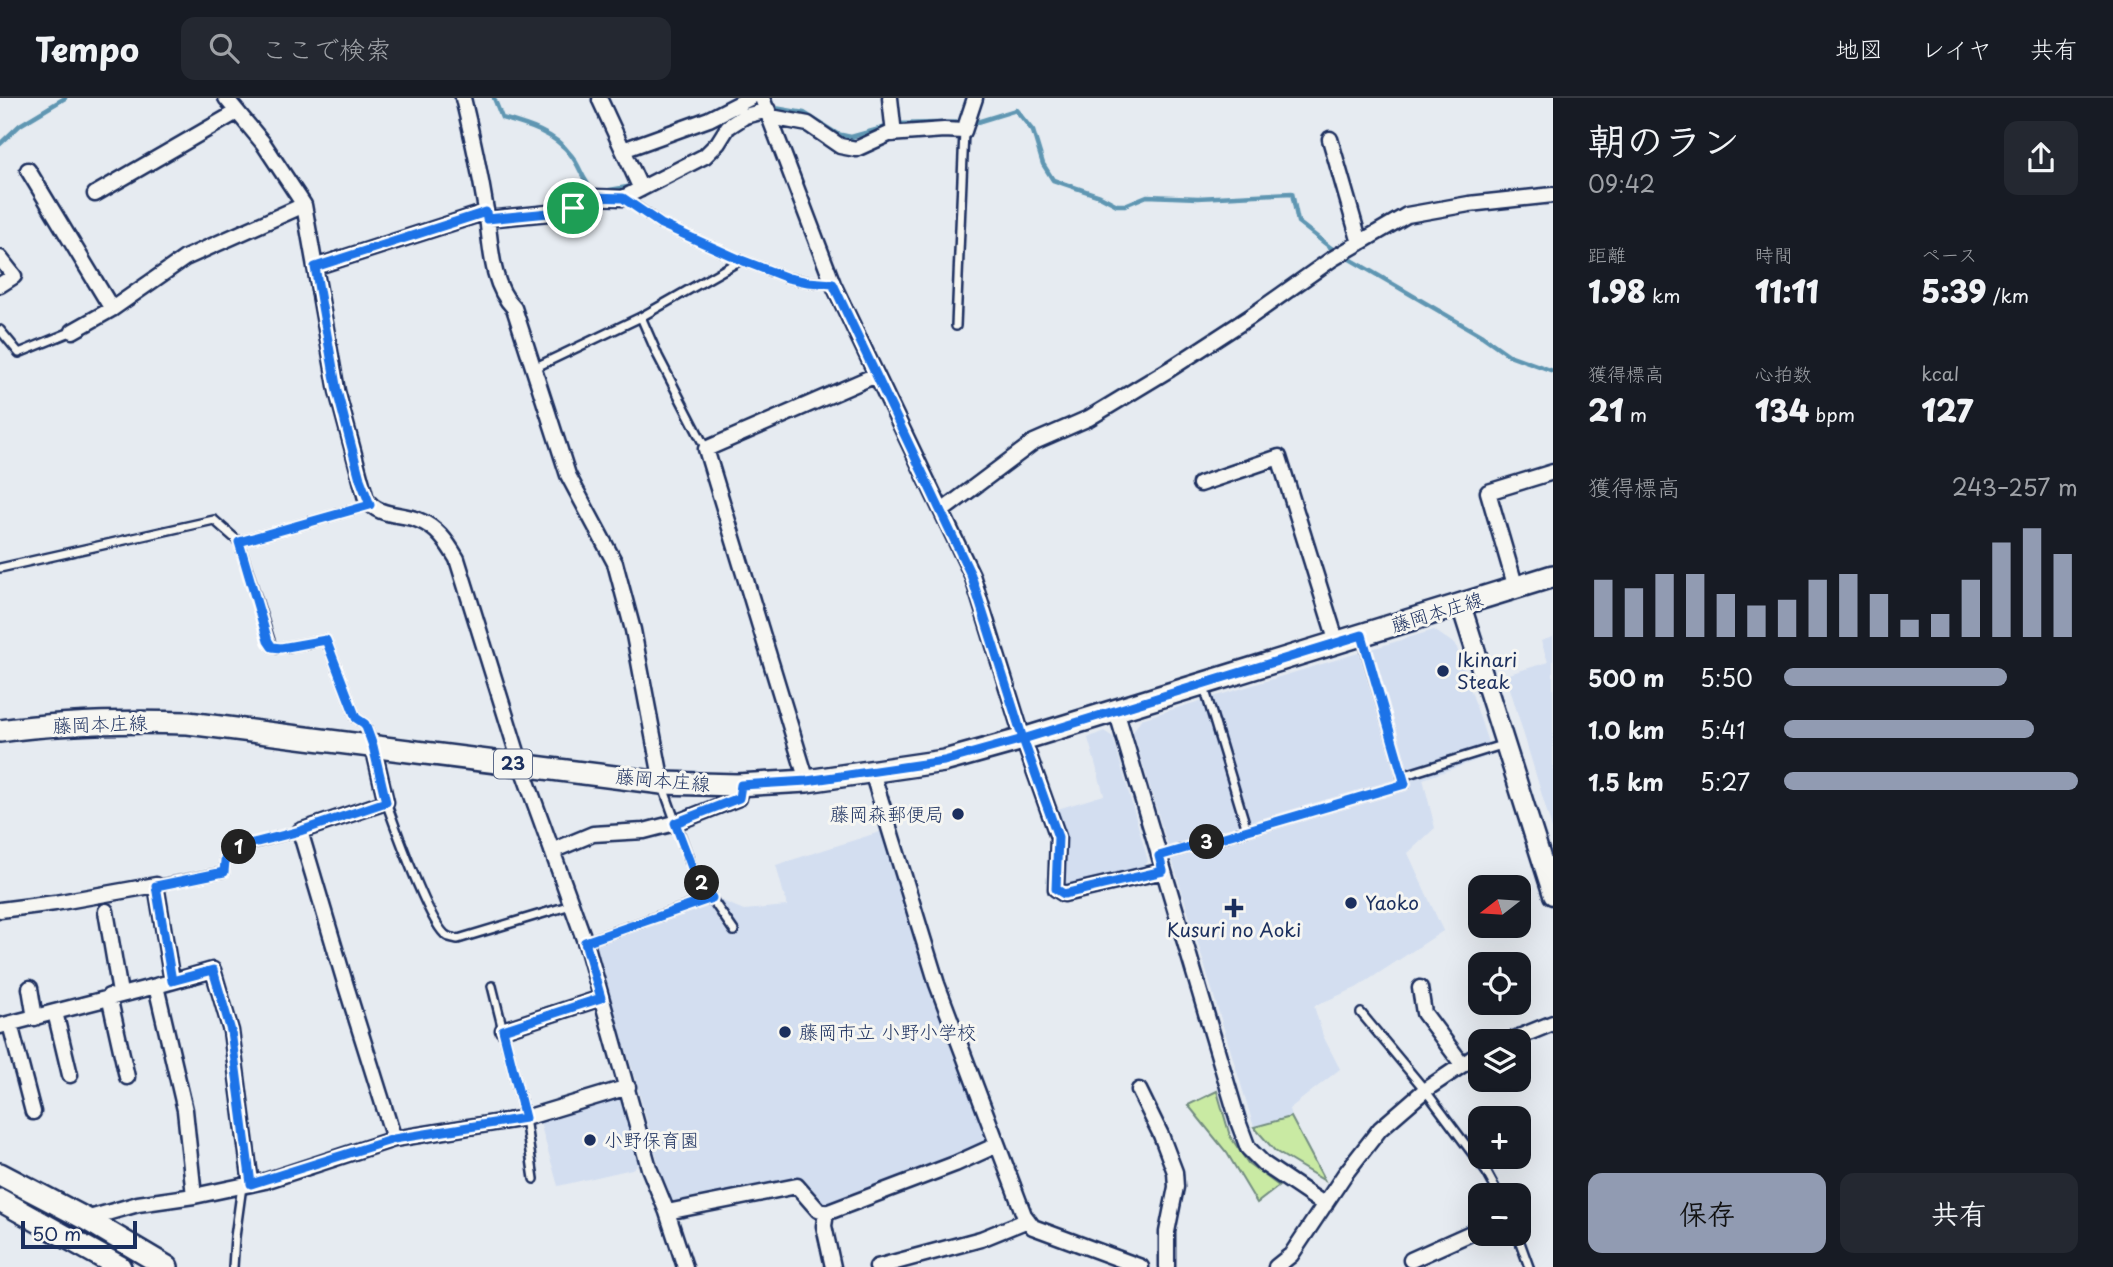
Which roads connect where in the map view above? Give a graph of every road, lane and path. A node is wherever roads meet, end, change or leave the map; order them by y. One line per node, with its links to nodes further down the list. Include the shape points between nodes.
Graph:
1 (226, 98): 8 (street)
2 (463, 98): 19 (street)
3 (750, 98): 12 (street, via 709,119)
4 (890, 98): 10 (street)
5 (975, 98): 9 (street)
6 (600, 100): 12 (street)
7 (767, 108): 10 (street, via 808,124 840,146 856,149); 14 (street, via 728,127 705,156); 24 (street)
8 (237, 112): 15 (street); 18 (street)
9 (964, 131): 10 (street); 28 (lane)
10 (894, 134)
11 (1330, 139): 20 (street)
12 (623, 150): 14 (street)
13 (28, 170): 26 (street)
14 (641, 188): 17 (street)
15 (94, 194)
16 (1553, 195): 20 (street, via 1407,215)
17 (623, 198): 19 (street, via 593,197 559,212); 22 (lane, via 661,224)
18 (304, 205): 23 (street); 26 (street, via 185,258)
19 (486, 215): 23 (street); 31 (street, via 504,298 514,307)
20 (1360, 243): 37 (street, via 1170,369 1089,418 1034,442)
21 (0, 258): 25 (street, via 14,276)
22 (741, 260): 24 (lane, via 788,278); 27 (lane)
23 (315, 267): 36 (street, via 337,391)
24 (833, 284): 32 (street)
25 (0, 285)
26 (112, 309): 30 (street)
27 (642, 317): 31 (lane); 33 (lane)
28 (956, 326)
29 (0, 330): 30 (lane, via 19,353)
30 (73, 331)
31 (534, 368): 55 (street, via 568,475 615,563 633,630)
32 (876, 375): 33 (street); 37 (street)
33 (706, 449): 54 (street)
34 (1553, 472): 41 (street, via 1488,492)
35 (1200, 484): 44 (street, via 1279,457)
36 (370, 505): 38 (lane); 51 (street, via 418,520 446,540 457,559)
37 (942, 510): 48 (street, via 971,575)
38 (239, 542): 39 (lane, via 214,520); 50 (lane, via 268,641 281,648 326,640 356,718 365,724)
39 (0, 568)
40 (1553, 576): 41 (main road, 藤岡本庄線 / 23)
41 (1516, 588): 42 (main road, 藤岡本庄線 / 23)
42 (1461, 605): 43 (main road, 藤岡本庄線 / 23); 49 (street)
43 (1362, 635): 44 (main road, 藤岡本庄線 / 23); 53 (lane)
44 (1337, 643): 45 (main road, 藤岡本庄線 / 23)
45 (1203, 683): 46 (main road, 藤岡本庄線 / 23); 59 (lane)
46 (1116, 710): 48 (main road, 藤岡本庄線 / 23); 62 (street)
47 (0, 731): 50 (main road, 藤岡本庄線 / 23, via 109,721 188,723)
48 (1023, 739): 52 (main road, 藤岡本庄線 / 23, via 944,761); 62 (street, via 1058,837 1056,889 1064,894)
49 (1506, 743): 53 (lane); 64 (street)
50 (373, 746): 51 (main road, 藤岡本庄線 / 23); 57 (street)
51 (521, 765): 55 (main road, 藤岡本庄線 / 23); 61 (street)
52 (872, 772): 54 (main road, 藤岡本庄線 / 23); 95 (street, via 937,984)
53 (1402, 776): 59 (lane, via 1405,784)
54 (807, 781): 56 (main road, 藤岡本庄線 / 23)
55 (662, 783): 56 (main road, 藤岡本庄線 / 23); 58 (lane)
56 (741, 785): 58 (street, via 739,798)
57 (386, 802): 60 (street); 66 (lane, via 436,924 447,937 458,939)
58 (675, 823): 61 (street, via 644,831 593,834); 65 (lane, via 694,873)
59 (1247, 830): 62 (lane)
60 (300, 831): 63 (lane, via 226,850 224,872); 94 (street)
61 (552, 851): 66 (street)
62 (1161, 863): 102 (street, via 1248,1148)
63 (156, 886): 67 (street); 71 (street)
64 (1553, 895)
65 (712, 898): 69 (lane); 70 (lane)
66 (571, 905): 70 (street)
67 (0, 910)
68 (106, 911): 76 (street)
69 (734, 931)
70 (585, 942): 77 (street)
71 (172, 981): 72 (street); 99 (street, via 213,970 231,1031)
72 (156, 986): 76 (street); 100 (street, via 185,1110)
73 (492, 986): 83 (lane)
74 (30, 988): 80 (street)
75 (1420, 988): 86 (street, via 1424,1013)
76 (115, 995): 78 (street); 88 (street)
77 (601, 998): 83 (street); 89 (street)
78 (55, 1012): 80 (street); 87 (street)
79 (1361, 1013): 91 (lane)
80 (35, 1018): 82 (street)
81 (1553, 1024): 84 (street)
82 (5, 1025): 92 (street)
83 (503, 1030): 93 (lane)
84 (1531, 1032)
85 (1468, 1060): 86 (street)
86 (1462, 1064): 91 (street)
87 (70, 1075)
88 (127, 1077)
89 (628, 1087): 93 (street); 103 (street, via 649,1168)
90 (1139, 1090): 117 (street, via 1175,1172)
91 (1425, 1090): 98 (lane); 102 (street, via 1380,1129)
92 (33, 1112)
93 (525, 1118): 94 (street); 97 (lane)
94 (394, 1139): 99 (street)
95 (997, 1145): 104 (street); 106 (street)
96 (0, 1174): 105 (main road)
97 (534, 1180)
98 (1493, 1183)
99 (247, 1185): 100 (street); 112 (lane, via 234,1237)
100 (194, 1196): 105 (street)
101 (0, 1200): 110 (main road)
102 (1325, 1205): 118 (street, via 1291,1255)
103 (667, 1212): 104 (street, via 797,1186); 113 (street)
104 (826, 1213): 114 (street, via 824,1226)
105 (86, 1219): 111 (main road)
106 (1028, 1220): 115 (street, via 981,1239); 116 (street, via 1033,1227)
107 (1468, 1234): 109 (street)
108 (1521, 1246): 119 (lane)
109 (1411, 1260)
110 (120, 1267)
111 (167, 1267)
112 (233, 1267)
113 (685, 1267)
114 (833, 1267)
115 (877, 1267)
116 (1141, 1267)
117 (1167, 1267)
118 (1276, 1267)
119 (1528, 1267)

